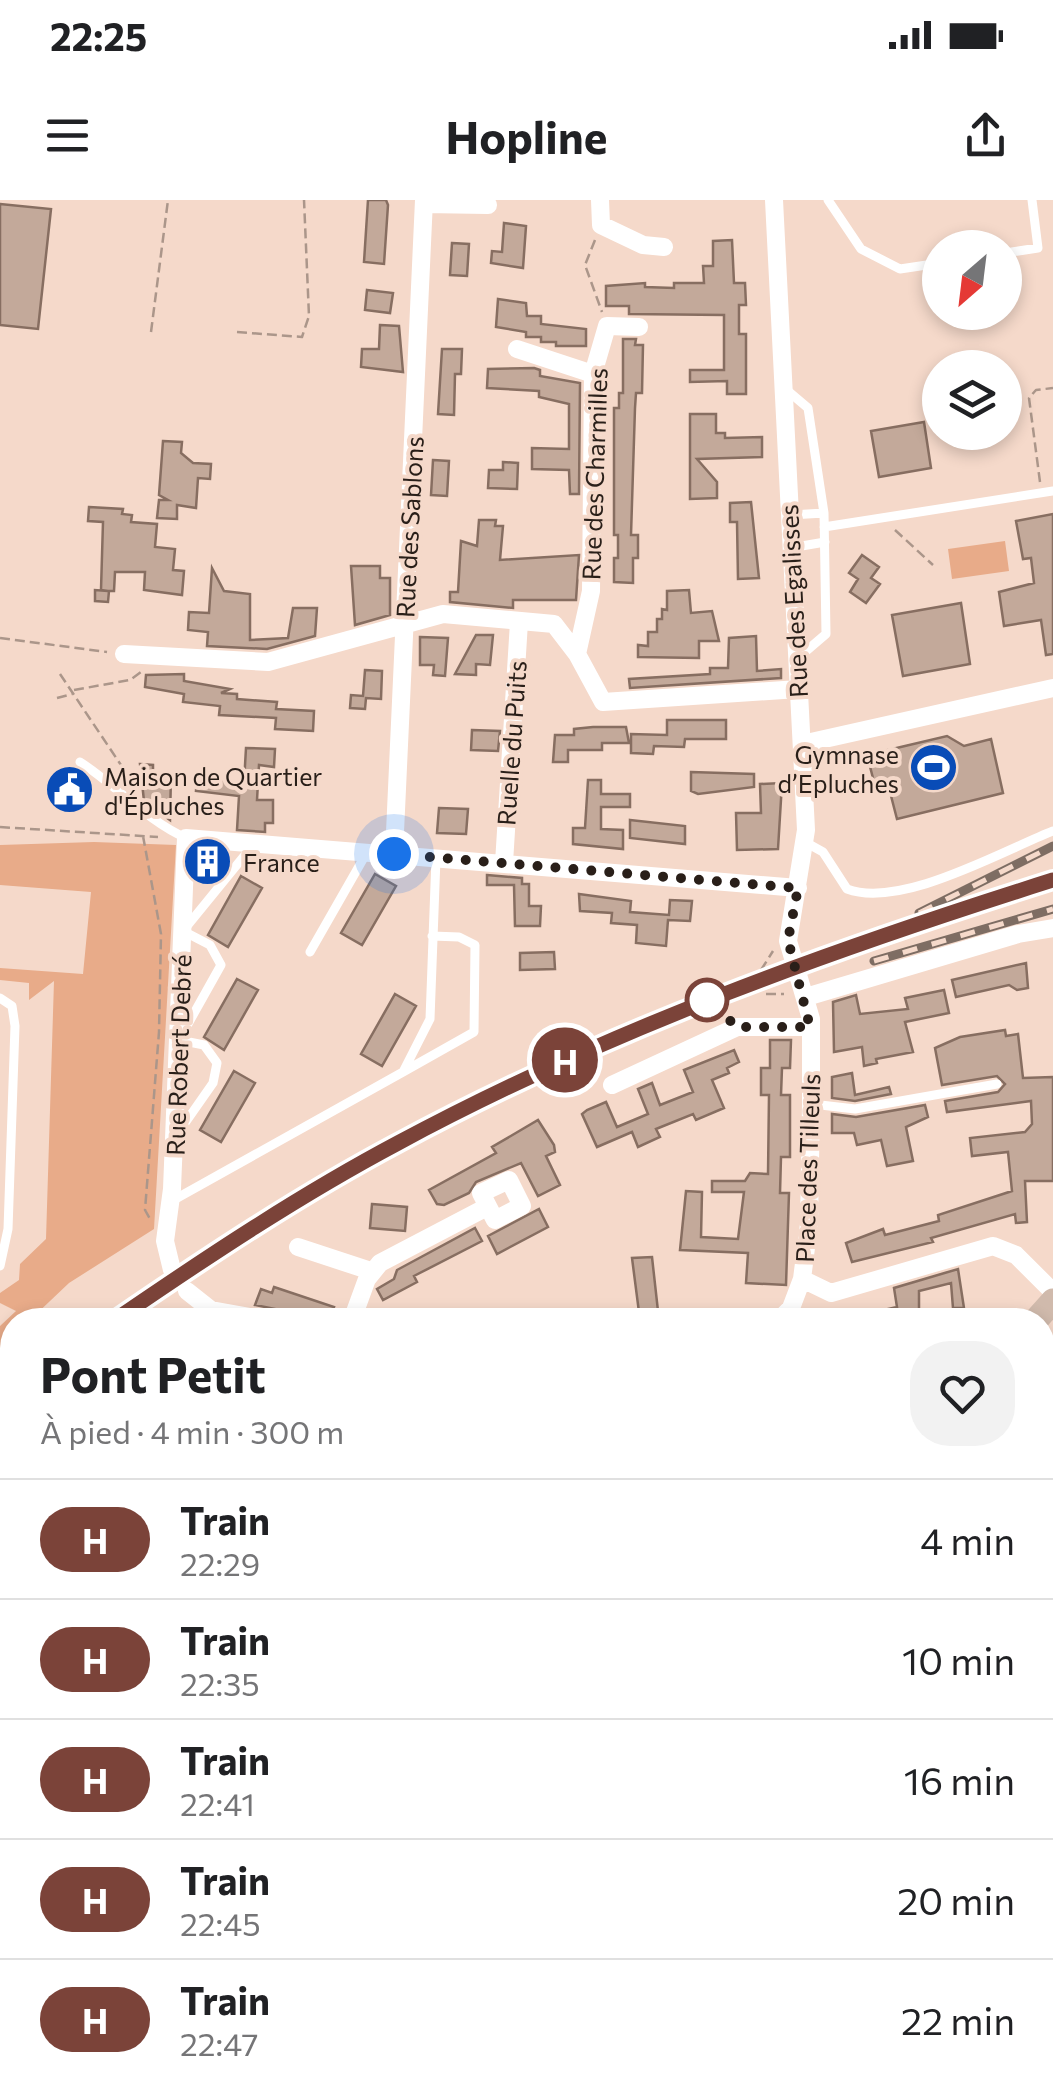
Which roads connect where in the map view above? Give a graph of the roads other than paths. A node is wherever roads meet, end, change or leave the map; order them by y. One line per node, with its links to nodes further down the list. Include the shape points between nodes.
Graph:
1 (600, 200): 7 (street, via 601,225 643,245)
2 (774, 200): 13 (street, Rue des Egalisses)
3 (828, 200): 9 (lane, via 860,249 900,269)
4 (1032, 200): 8 (lane, via 1038,248)
5 (424, 202): 6 (street); 21 (street, Rue des Sablons)
6 (488, 205)
7 (664, 247)
8 (1022, 250)
9 (922, 266)
10 (639, 327): 12 (street, Rue des Charmilles, via 607,326)
11 (516, 349): 12 (street)
12 (593, 374): 23 (street, Rue des Charmilles, via 591,591)
13 (781, 385): 15 (lane, via 808,408); 16 (street, Rue des Egalisses)
14 (1053, 491): 17 (lane)
15 (824, 513): 16 (lane); 17 (lane)
16 (788, 516): 19 (street, Rue des Egalisses)
17 (824, 527): 18 (lane)
18 (825, 542): 19 (lane); 24 (lane, via 826,634)
19 (790, 548): 24 (street, Rue des Egalisses)
20 (519, 622): 21 (street, via 443,614); 23 (street, via 554,624); 36 (street, Ruelle du Puits)
21 (404, 628): 22 (street, via 268,662); 34 (street, Rue des Sablons)
22 (124, 654)
23 (577, 654): 26 (street, via 603,702)
24 (796, 659): 26 (street, Rue des Egalisses)
25 (1050, 684): 27 (street)
26 (798, 689): 27 (street, Rue des Egalisses)
27 (802, 744): 31 (street, Rue des Egalisses)
28 (80, 762): 30 (lane)
29 (1053, 831): 31 (lane, via 880,896 847,890 823,852)
30 (186, 838): 32 (street); 39 (street, Rue Robert Debré)
31 (806, 842): 37 (street, Rue des Egalisses)
32 (255, 844): 33 (street); 39 (lane)
33 (368, 852): 34 (street); 41 (lane)
34 (394, 854): 35 (street)
35 (436, 858): 36 (street); 40 (lane)
36 (504, 863): 37 (street)
37 (798, 888): 42 (street, Rue des Egalisses, via 788,940)
38 (1053, 928): 42 (street)
39 (184, 930): 45 (street, Rue Robert Debré); 45 (lane, via 210,945 221,965)
40 (432, 936): 46 (lane, via 430,1019); 46 (lane, via 475,945 474,1032)
41 (310, 952)
42 (798, 996): 44 (street, Place des Tilleuls)
43 (0, 998): 54 (lane, via 12,1006 15,1026 8,1229)
44 (810, 1027): 48 (street, via 737,1027); 49 (street, Place des Tilleuls)
45 (178, 1040): 50 (street, Rue Robert Debré); 50 (lane, via 204,1045 217,1064 213,1083)
46 (403, 1072): 51 (lane)
47 (996, 1084): 49 (lane, via 855,1109)
48 (612, 1085)
49 (811, 1104): 57 (street, Place des Tilleuls, via 810,1224)
50 (174, 1138): 51 (street, Rue Robert Debré)
51 (168, 1203): 55 (street, Rue Robert Debré, via 165,1241)
52 (488, 1206): 56 (street)
53 (298, 1247): 56 (street)
54 (0, 1266)
55 (172, 1270)
56 (370, 1271): 62 (street)
57 (802, 1279): 60 (street); 63 (street, Place des Tilleuls)
58 (187, 1291): 61 (street)
59 (1053, 1292): 60 (street, via 1016,1255 992,1246)
60 (830, 1293): 64 (street)
61 (208, 1308)
62 (356, 1308)
63 (788, 1308)
64 (798, 1308)

